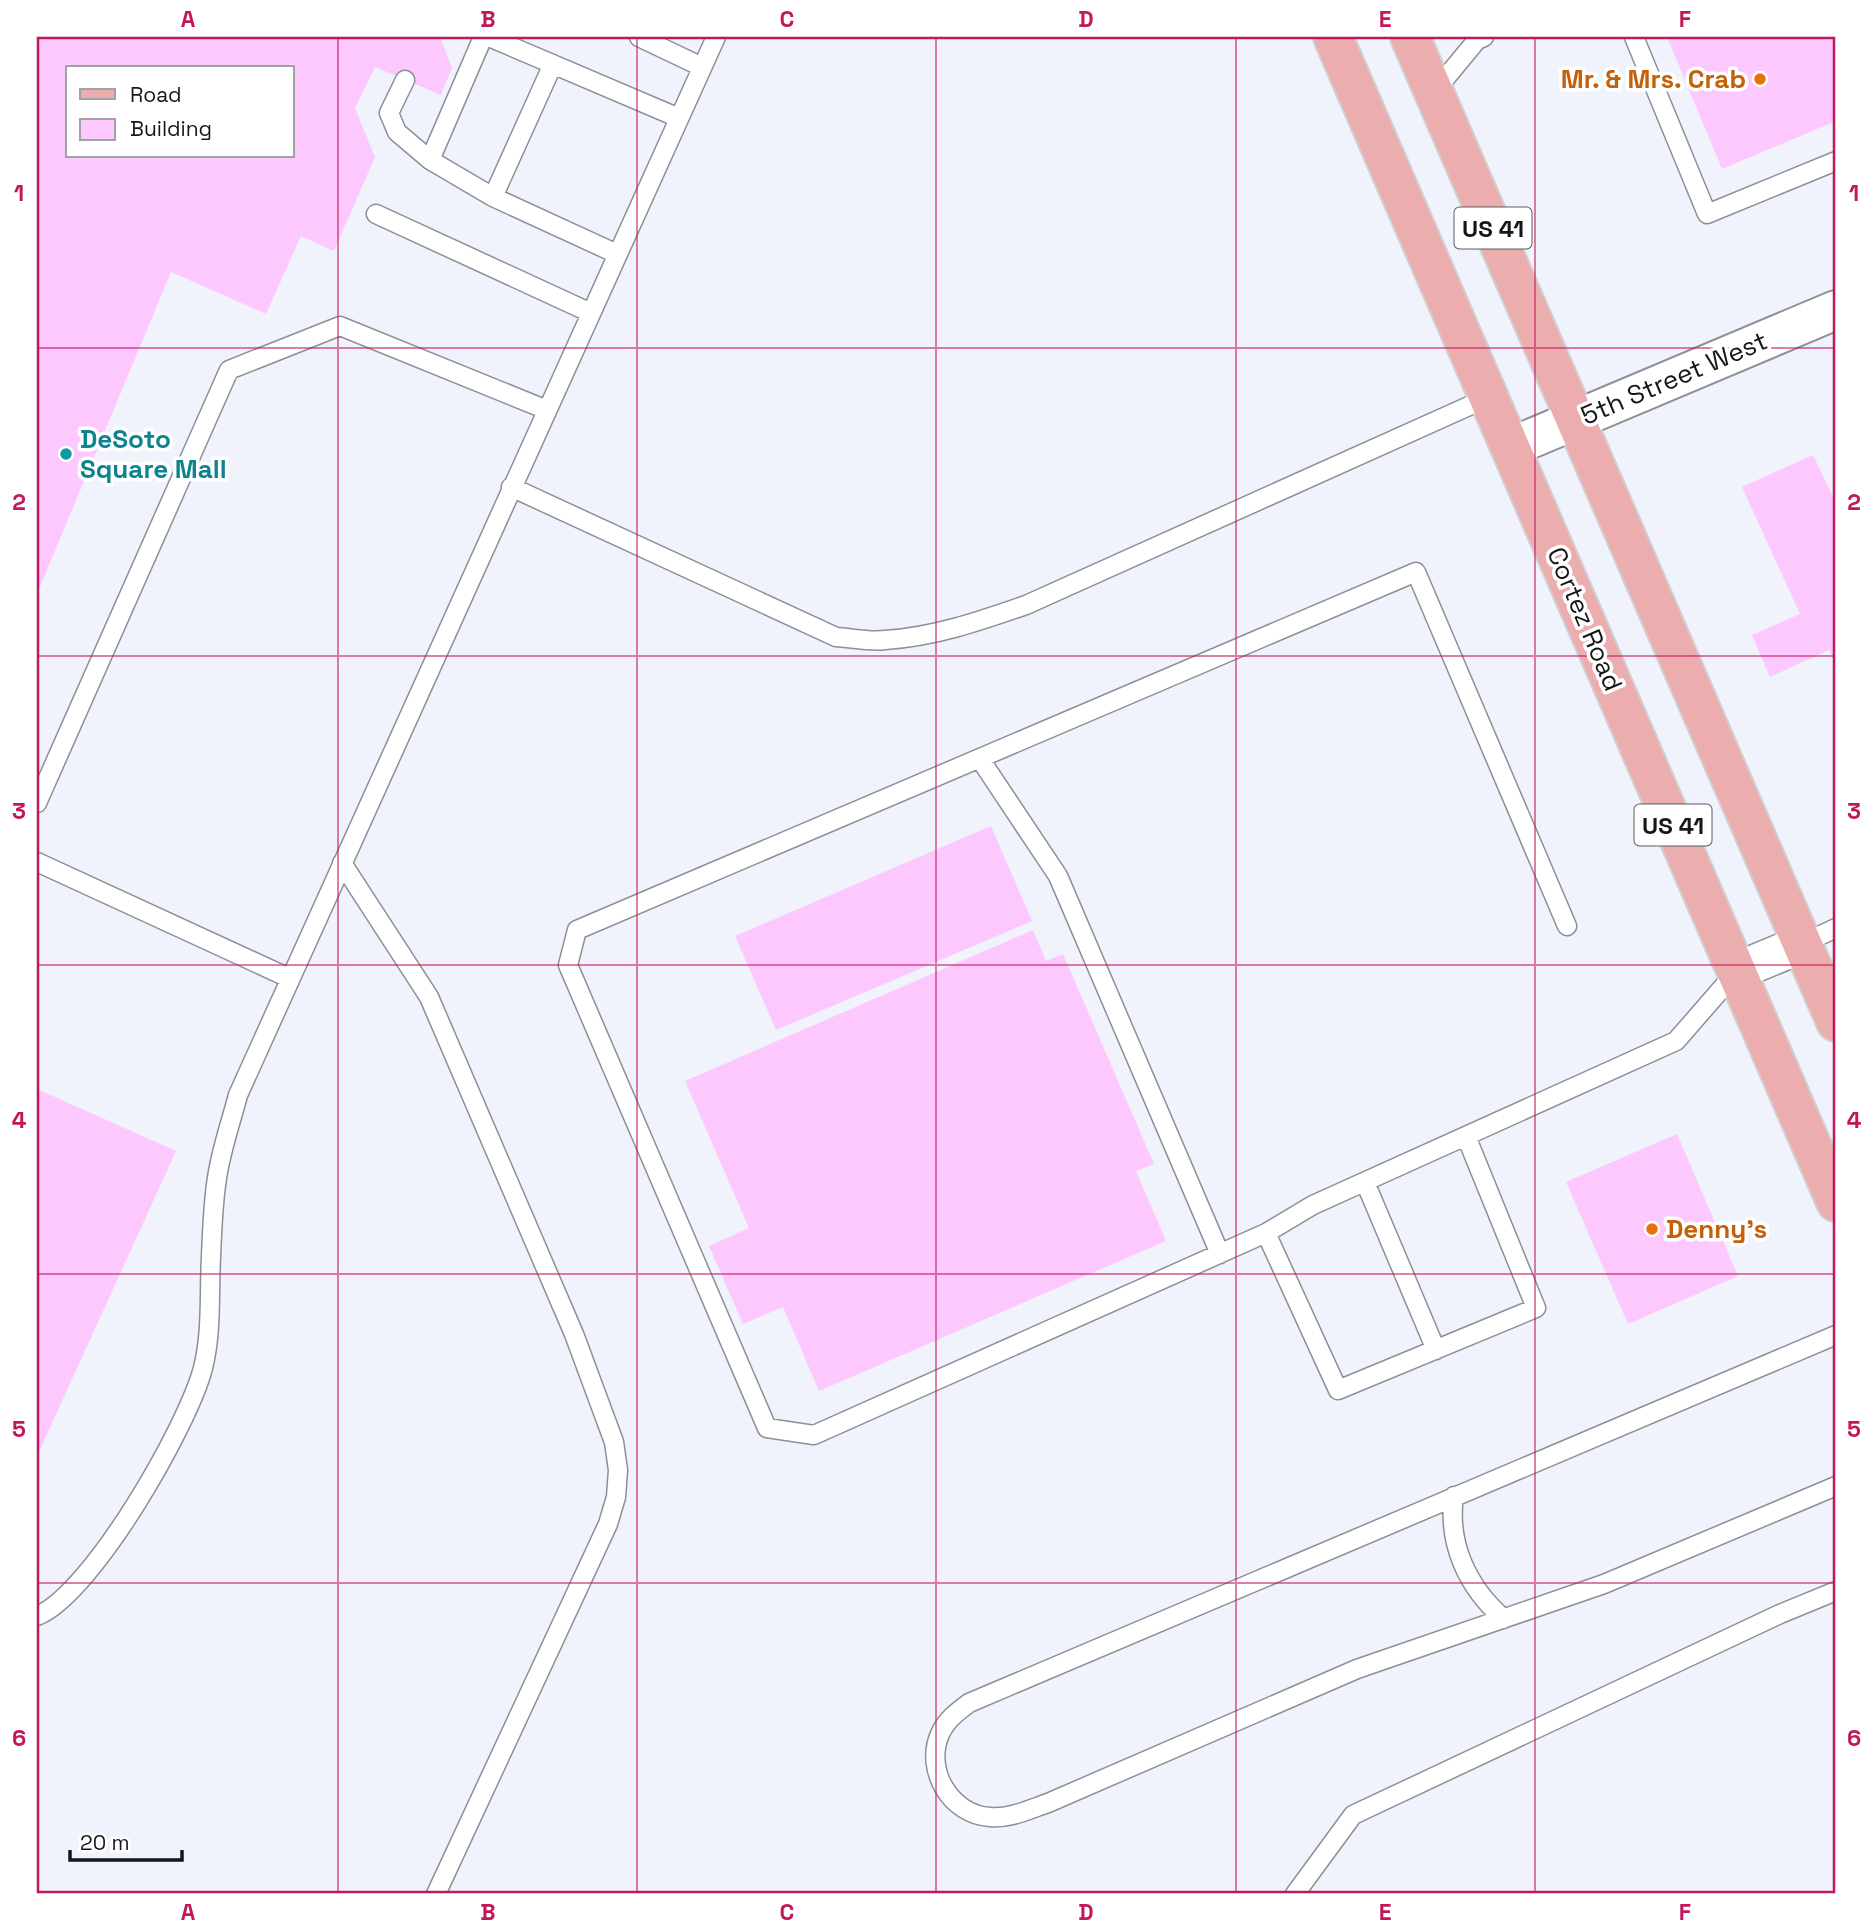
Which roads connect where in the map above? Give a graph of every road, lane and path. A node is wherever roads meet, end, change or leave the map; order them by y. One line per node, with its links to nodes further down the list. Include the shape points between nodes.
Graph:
1 (483, 37): 14 (lane)
2 (489, 37): 9 (lane)
3 (639, 37): 10 (lane)
4 (716, 37): 10 (lane)
5 (1333, 37): 21 (main road, Cortez Road / US 41)
6 (1410, 37): 12 (main road, US 41)
7 (1485, 37): 12 (lane, via 1477,40)
8 (1633, 37): 15 (lane, via 1707,214)
9 (553, 64): 13 (lane); 16 (lane)
10 (702, 67): 13 (lane)
11 (405, 80): 14 (lane, via 390,113 393,126)
12 (1434, 92): 23 (main road, US 41)
13 (679, 118): 18 (lane)
14 (430, 160): 16 (lane)
15 (1836, 161)
16 (493, 197): 18 (lane)
17 (376, 214): 20 (lane)
18 (617, 254): 20 (lane)
19 (1836, 310): 23 (street, 5th Street West)
20 (591, 313): 22 (lane)
21 (1489, 397): 24 (main road, Cortez Road / US 41); 25 (lane, via 1026,605 971,624 882,641 836,637)
22 (547, 410): 25 (lane); 27 (lane, via 340,326 229,370)
23 (1575, 419): 24 (street, 5th Street West); 32 (main road, US 41)
24 (1511, 447): 33 (main road, Cortez Road / US 41)
25 (511, 487): 29 (lane)
26 (980, 759): 30 (lane, via 1416,572); 40 (lane, via 1058,876); 40 (lane, via 577,930 568,965 767,1428 814,1436)
27 (37, 803)
28 (37, 862): 34 (lane)
29 (342, 863): 34 (lane); 48 (lane, via 429,997 574,1334 614,1442 618,1470 608,1524)
30 (1567, 926)
31 (1836, 928): 32 (lane)
32 (1802, 944): 33 (street); 35 (main road, US 41)
33 (1737, 971): 36 (lane, via 1676,1041); 38 (main road, Cortez Road / US 41)
34 (289, 978): 46 (lane, via 238,1095 217,1178 203,1369 166,1454 114,1537 74,1588)
35 (1836, 1022)
36 (1466, 1136): 37 (lane); 42 (lane, via 1536,1308)
37 (1365, 1182): 39 (lane, via 1312,1205); 42 (lane)
38 (1836, 1202)
39 (1266, 1233): 40 (lane); 42 (lane, via 1338,1390)
40 (1220, 1254)
41 (1836, 1335): 44 (lane)
42 (1436, 1350)
43 (1836, 1486): 47 (lane, via 1604,1584)
44 (1454, 1496): 47 (lane, via 1454,1532 1466,1571 1477,1592); 47 (lane, via 969,1703 940,1733 934,1753 937,1773 957,1805 973,1814 991,1818 1013,1815 1357,1669)
45 (1836, 1591): 49 (lane, via 1353,1815)
46 (37, 1616)
47 (1504, 1619)
48 (436, 1894)
49 (1295, 1894)

